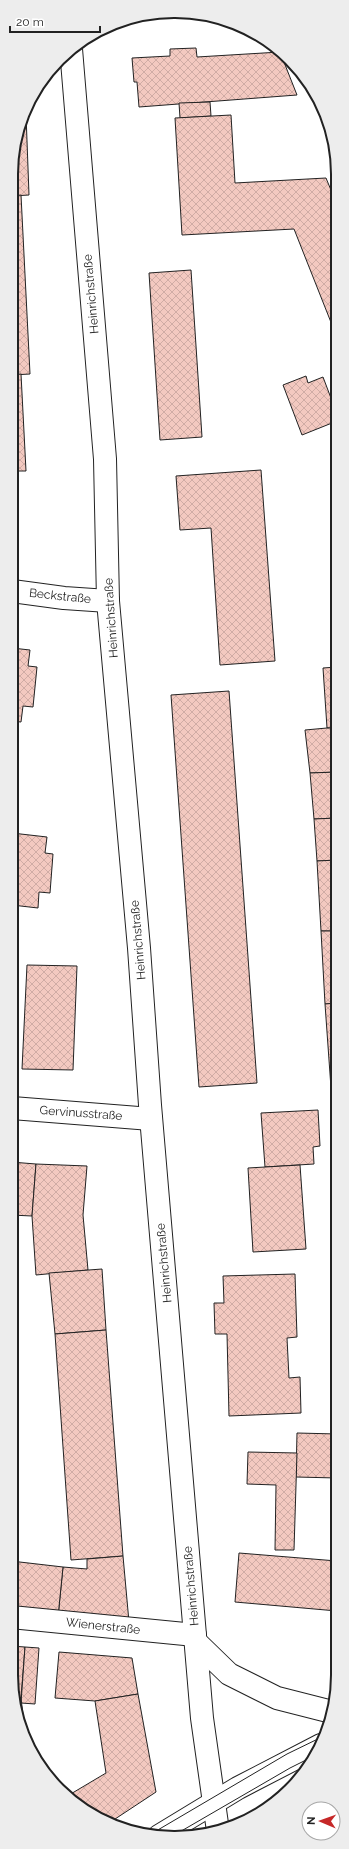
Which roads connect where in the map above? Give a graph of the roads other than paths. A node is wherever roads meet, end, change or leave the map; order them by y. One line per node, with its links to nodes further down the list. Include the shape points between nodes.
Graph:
1 (72, 56): 3 (main road, Heinrichstraße, via 105,459)
2 (18, 592): 3 (main road, Beckstraße)
3 (108, 601): 5 (main road, Heinrichstraße, via 140,948)
4 (18, 1108): 5 (main road, Gervinusstraße)
5 (152, 1119): 7 (main road, Heinrichstraße)
6 (18, 1618): 7 (main road, Wienerstraße)
7 (196, 1638): 8 (main road, via 229,1674 277,1698); 10 (main road, Heinrichstraße, via 202,1718)
8 (327, 1711)
9 (311, 1752): 10 (main road)
10 (214, 1803): 11 (main road, Heinrichstraße); 12 (main road)
11 (217, 1825)
12 (168, 1831)

